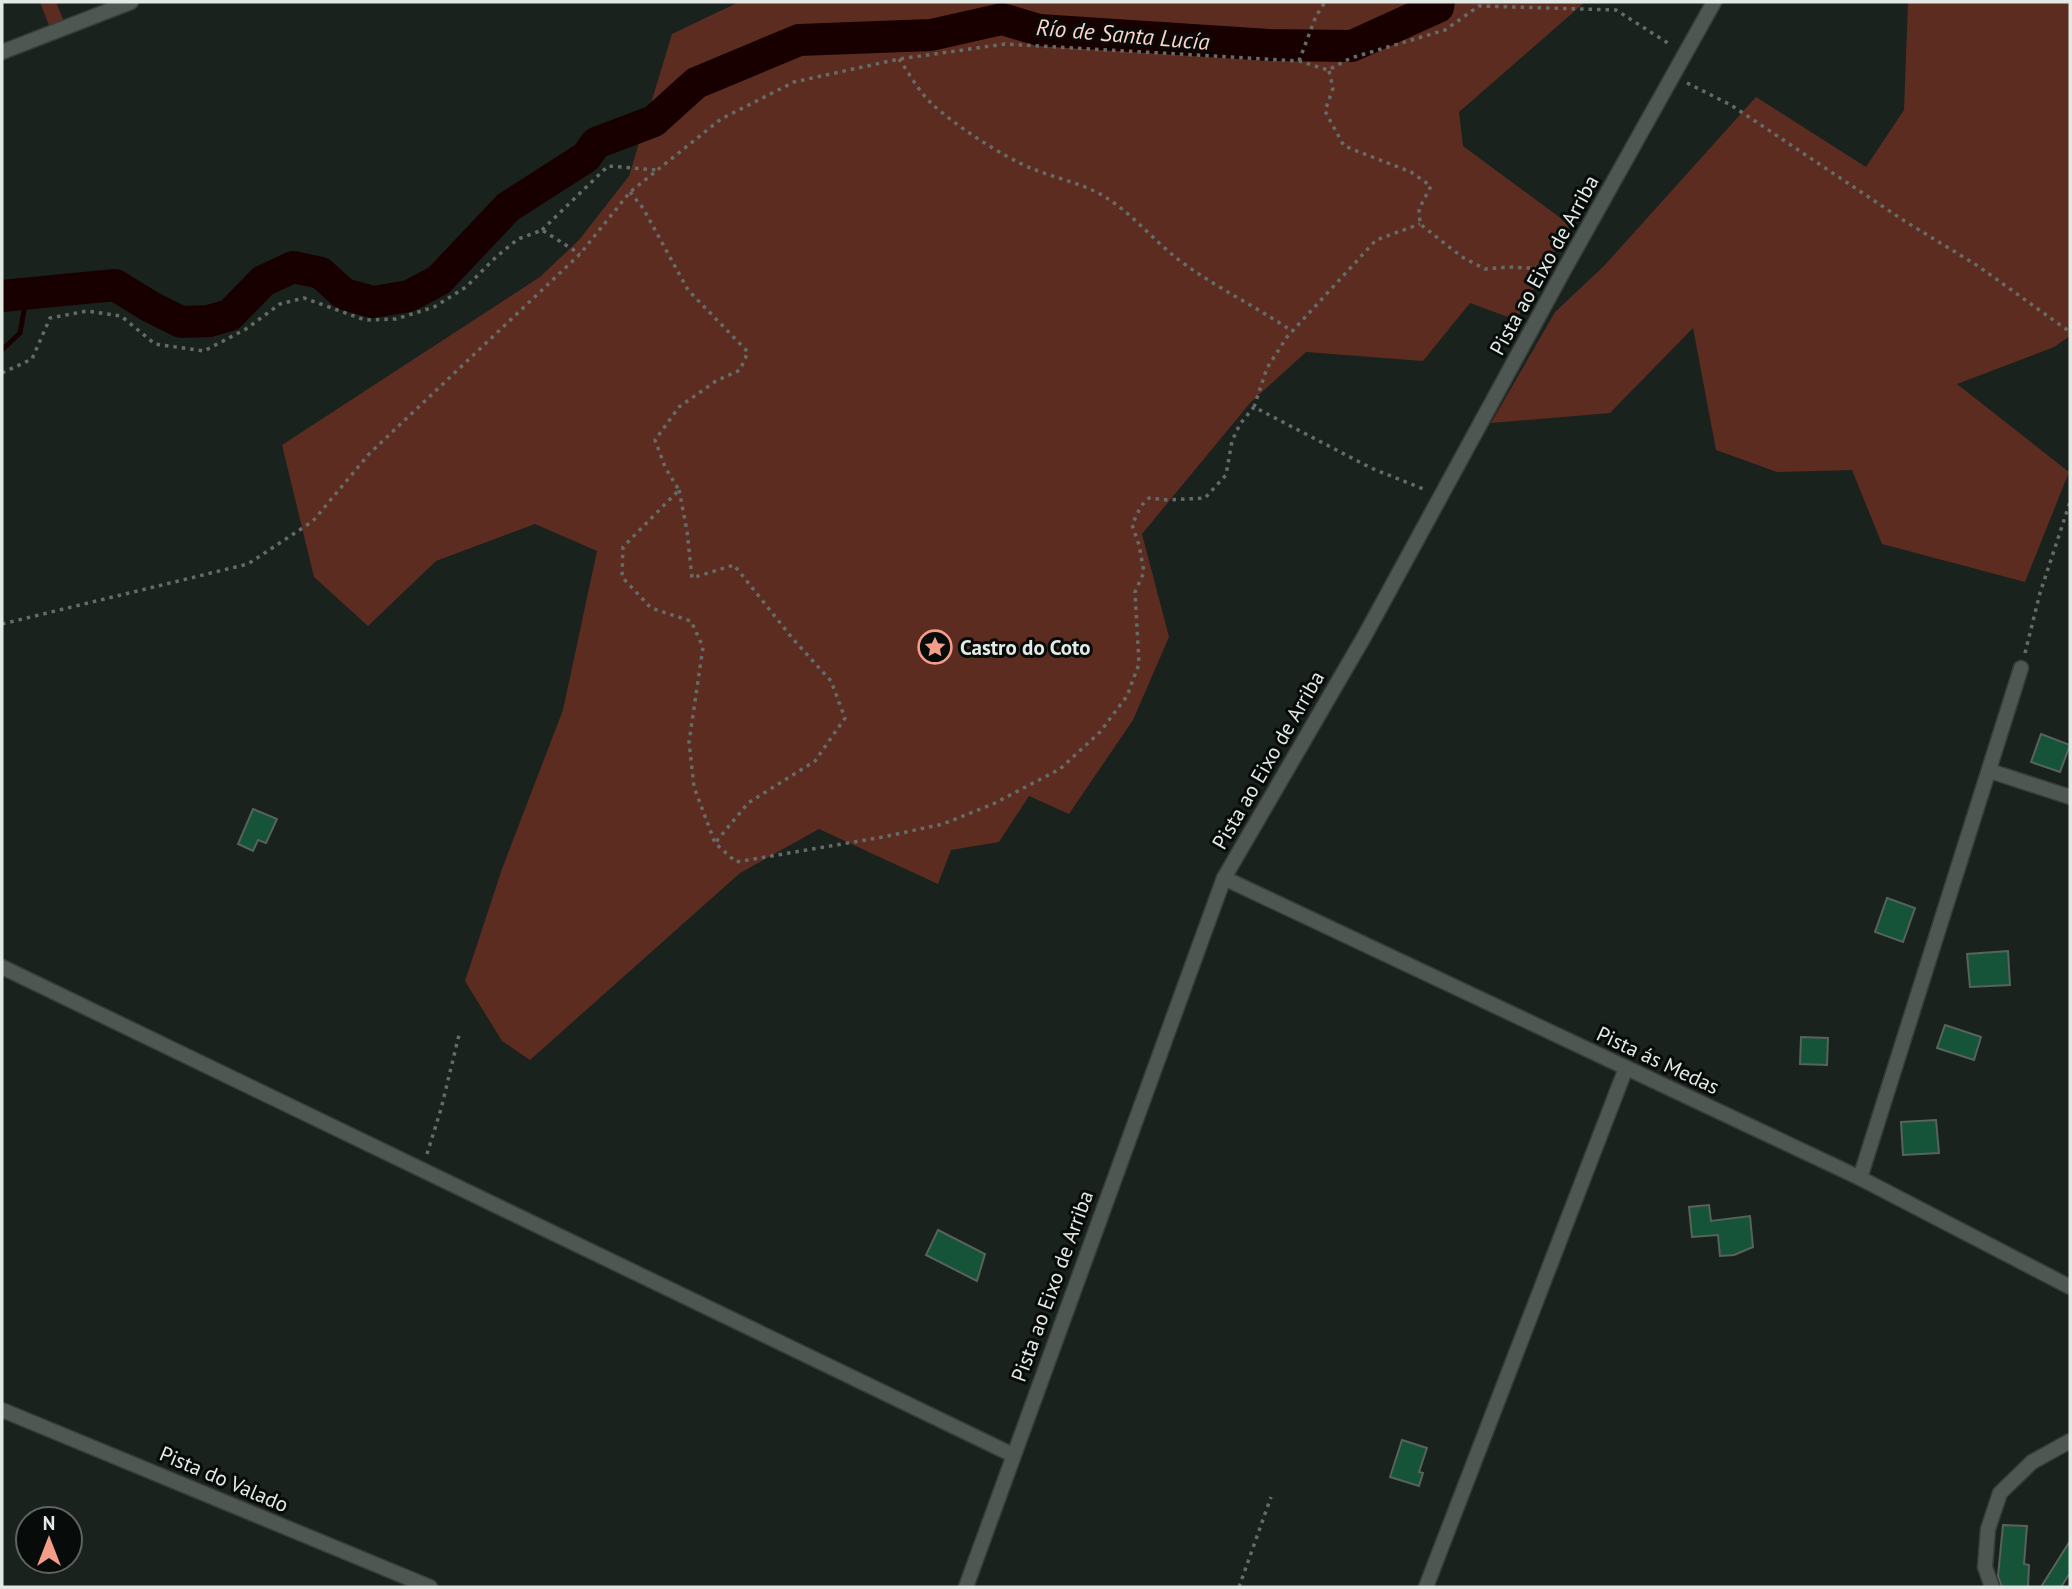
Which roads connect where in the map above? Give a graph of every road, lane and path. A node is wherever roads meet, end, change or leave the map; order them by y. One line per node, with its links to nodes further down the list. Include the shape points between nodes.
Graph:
1 (131, 2): 4 (street)
2 (1325, 2): 7 (path)
3 (1714, 2): 5 (street, Pista ao Eixo de Arriba)
4 (2, 52)
5 (1685, 54): 8 (path, via 1616,10 1479,6 1445,30 1351,58); 9 (street, Pista ao Eixo de Arriba)
6 (899, 59): 7 (path, via 1005,44); 10 (path, via 794,82 721,119); 16 (path, via 929,102 957,123 1031,169 1102,195 1207,281)
7 (1299, 61): 8 (path)
8 (1328, 70): 12 (path, via 1333,88 1325,111 1344,146 1411,172 1431,186 1419,209)
9 (1673, 75): 15 (street, Pista ao Eixo de Arriba); 17 (path, via 1731,105 1978,266)
10 (657, 170): 11 (path); 13 (path, via 608,166)
11 (630, 192): 14 (path); 20 (path, via 688,290 748,352 740,370 680,408 655,440)
12 (1420, 224): 15 (path, via 1485,269); 16 (path, via 1376,240)
13 (542, 230): 14 (path); 18 (path, via 519,239 466,287 434,307 396,319 365,320 303,298 280,304 204,351 155,344 121,316 87,311 50,318 32,359)
14 (580, 254): 23 (path, via 369,454 313,522 248,564)
15 (1564, 270): 21 (street, Pista ao Eixo de Arriba)
16 (1292, 331): 19 (path, via 1267,368)
17 (2070, 332)
18 (2, 373)
19 (1254, 407): 21 (path, via 1371,468); 27 (path, via 1240,424 1226,475 1205,498 1149,498 1141,506 1132,525 1144,572 1135,592 1139,664 1128,696 1100,732 1060,769 943,824 883,837 736,862)
20 (679, 490): 27 (path, via 623,547 622,577 651,608 691,621 703,647 689,742 694,787); 27 (path, via 692,578 734,565 831,681 845,718 815,761 748,803)
21 (1440, 497): 28 (street, Pista ao Eixo de Arriba)
22 (2070, 502): 24 (path)
23 (2, 624)
24 (2021, 668): 25 (street)
25 (1990, 771): 26 (street); 33 (street)
26 (2070, 797)
27 (715, 843)
28 (1224, 878): 31 (street, Pista ás Medas); 37 (street, Pista ao Eixo de Arriba)
29 (2, 967): 32 (street)
30 (459, 1035): 32 (path)
31 (1626, 1068): 33 (street, Pista ás Medas); 42 (street)
32 (422, 1170): 37 (street)
33 (1860, 1178): 34 (street, Pista ás Medas)
34 (2070, 1287)
35 (2, 1409): 39 (street, Pista do Valado)
36 (2070, 1441): 43 (street, via 2032,1462 2000,1493 1988,1529 1984,1567)
37 (1013, 1455): 40 (street, Pista ao Eixo de Arriba)
38 (1271, 1497): 41 (path)
39 (430, 1587)
40 (966, 1587)
41 (1239, 1587)
42 (1426, 1587)
43 (1992, 1587)

